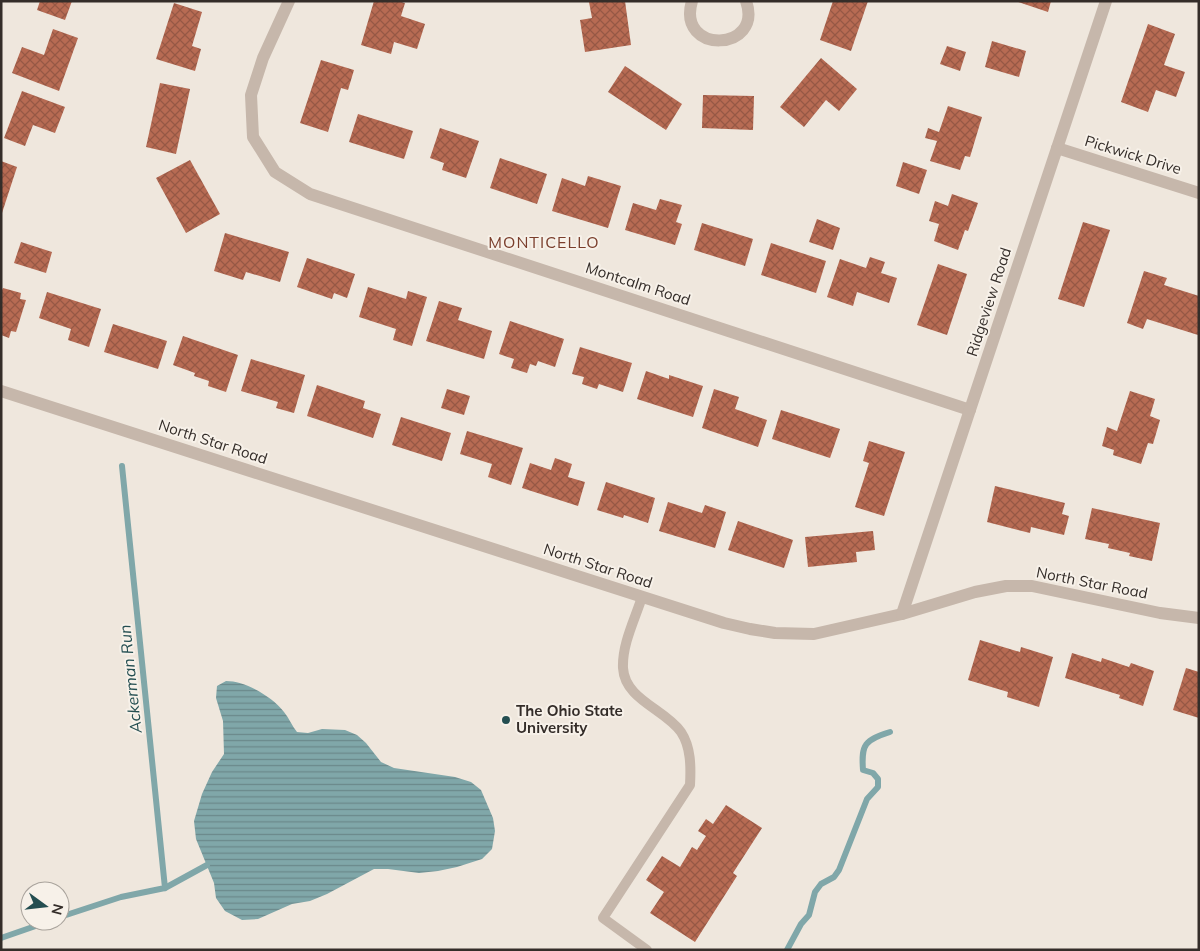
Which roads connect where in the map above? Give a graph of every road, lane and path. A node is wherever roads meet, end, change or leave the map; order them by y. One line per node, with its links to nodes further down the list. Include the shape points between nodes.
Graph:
1 (289, 1): 8 (street, Montcalm Road, via 263,58 251,95 253,137 275,172 310,194)
2 (692, 1): 3 (street, via 691,22 697,31 704,38 724,41 734,38 747,22)
3 (746, 1)
4 (1106, 1): 5 (street, Ridgeview Road)
5 (1057, 148): 6 (street, Pickwick Drive); 8 (street, Ridgeview Road)
6 (1199, 193)
7 (1, 391): 9 (street, North Star Road)
8 (970, 410): 10 (street, Ridgeview Road)
9 (642, 597): 10 (street, North Star Road, via 724,623 775,633 814,634); 12 (lane, via 624,652 626,681 651,708 681,731 687,743 691,770 690,784 603,918)
10 (902, 614): 11 (street, North Star Road, via 975,592 1006,586 1032,586)
11 (1199, 618)
12 (647, 950)

